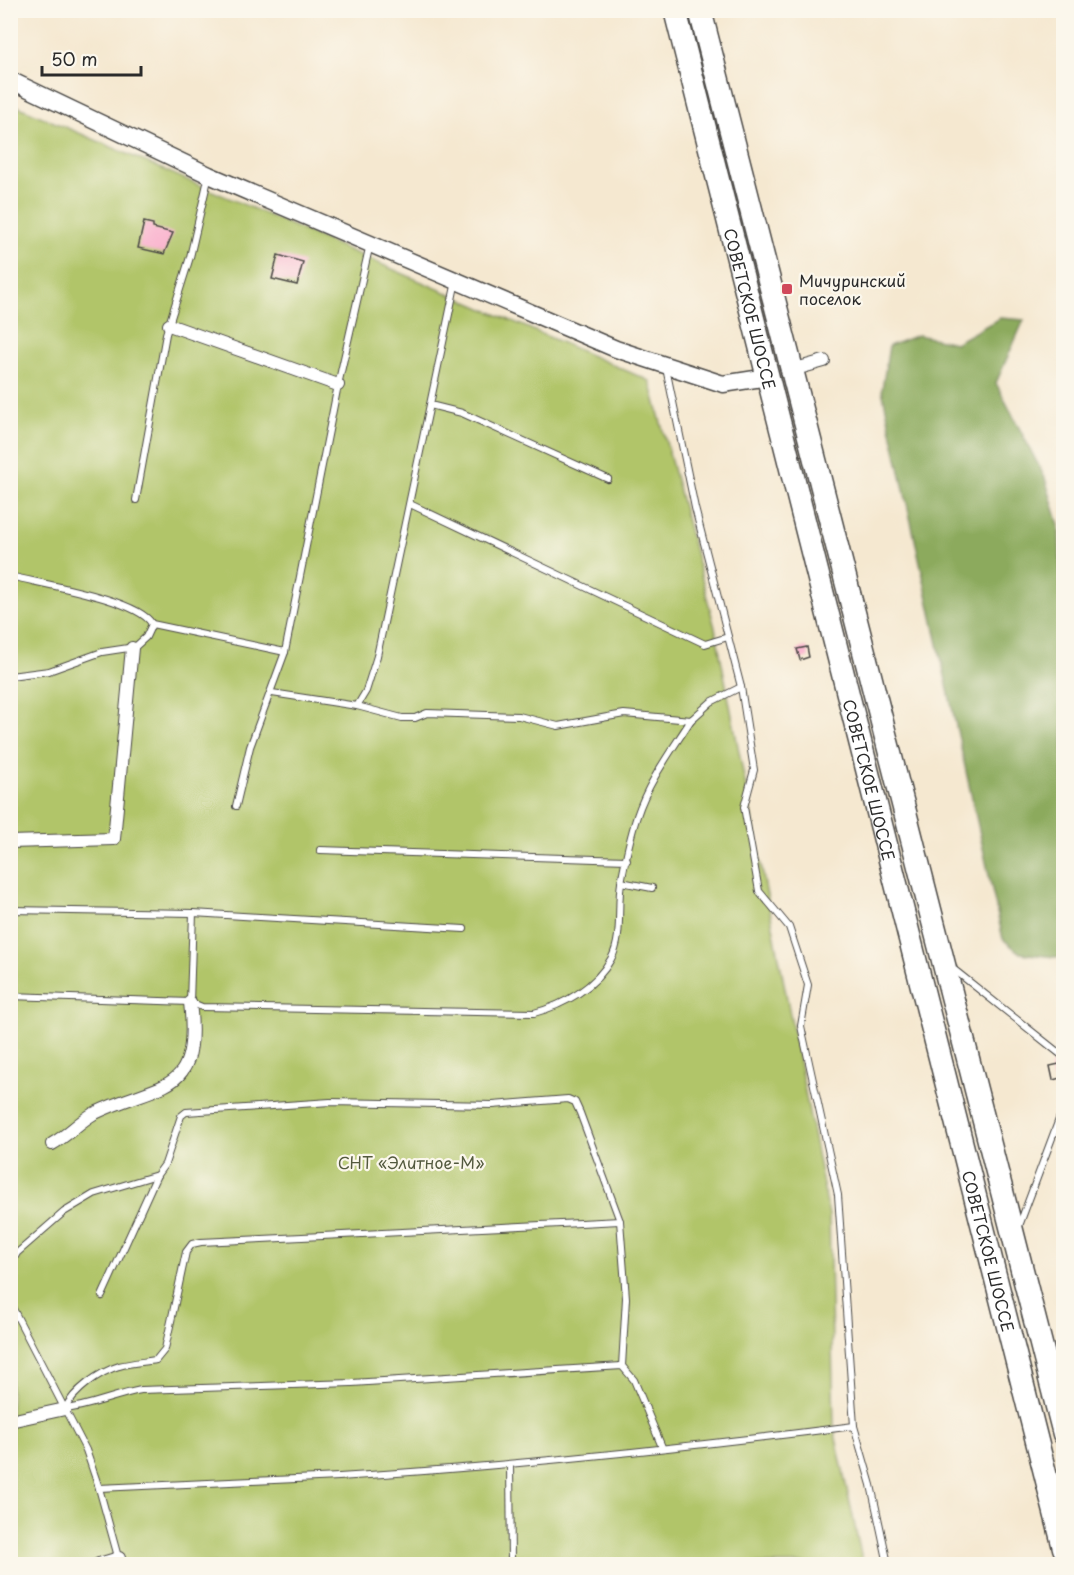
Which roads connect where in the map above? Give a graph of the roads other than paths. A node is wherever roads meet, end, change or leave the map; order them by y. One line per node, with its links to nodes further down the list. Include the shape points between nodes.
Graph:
1 (675, 10): 11 (highway, СОВЕТСКОЕ ШОССЕ)
2 (700, 10): 10 (highway, СОВЕТСКОЕ ШОССЕ)
3 (10, 80): 4 (street)
4 (209, 175): 5 (street); 7 (lane)
5 (370, 243): 6 (street); 12 (lane)
6 (456, 280): 9 (street); 13 (lane)
7 (169, 325): 12 (street); 15 (lane)
8 (824, 361): 10 (street)
9 (666, 367): 11 (street, via 723,384); 19 (lane, via 695,508)
10 (792, 370): 11 (highway); 36 (highway, СОВЕТСКОЕ ШОССЕ)
11 (768, 377): 50 (highway, СОВЕТСКОЕ ШОССЕ)
12 (338, 385): 21 (lane)
13 (430, 405): 14 (lane, via 462,413); 16 (lane)
14 (608, 479)
15 (136, 500)
16 (410, 504): 19 (lane, via 705,644); 25 (lane, via 377,656)
17 (10, 576): 18 (lane, via 138,610)
18 (152, 624): 20 (lane, via 146,637); 21 (lane)
19 (728, 637): 23 (lane)
20 (132, 648): 22 (lane, via 102,652 49,671); 28 (street, via 114,839)
21 (285, 652): 24 (lane)
22 (10, 675)
23 (741, 687): 26 (lane, via 711,702); 52 (lane, via 754,770 744,807 759,891 789,927 808,985 801,1026 838,1195)
24 (272, 693): 25 (lane); 27 (lane, via 250,747)
25 (357, 706): 26 (lane, via 402,718 415,718 427,712 519,716 558,726 624,714)
26 (691, 720): 30 (lane, via 637,814)
27 (236, 806)
28 (10, 842)
29 (320, 850): 30 (lane)
30 (627, 860): 31 (lane)
31 (621, 882): 32 (lane); 38 (lane, via 612,959 576,996 552,1008 534,1013 363,1011 202,1007)
32 (652, 888)
33 (10, 909): 34 (lane)
34 (193, 913): 35 (lane); 38 (lane)
35 (464, 929)
36 (943, 961): 39 (lane); 44 (highway, СОВЕТСКОЕ ШОССЕ)
37 (10, 996): 38 (lane)
38 (190, 1002): 41 (street, via 191,1054 180,1074 169,1084 91,1115)
39 (1064, 1057)
40 (1064, 1106): 44 (lane)
41 (52, 1144)
42 (158, 1175): 43 (lane, via 186,1112 330,1102 493,1105 568,1099 575,1102 580,1113); 45 (lane, via 94,1194 64,1212 16,1253); 46 (lane)
43 (620, 1221): 48 (lane, via 626,1298); 49 (lane, via 192,1244 186,1252 165,1349 156,1360 118,1366 103,1373 71,1397)
44 (1014, 1240): 53 (highway, СОВЕТСКОЕ ШОССЕ)
45 (10, 1279)
46 (102, 1296)
47 (10, 1303): 49 (lane)
48 (622, 1366): 49 (lane, via 352,1383 141,1390 112,1395 86,1407); 54 (lane, via 634,1380)
49 (65, 1409): 51 (street); 56 (lane, via 86,1450)
50 (1031, 1420): 57 (highway, СОВЕТСКОЕ ШОССЕ); 62 (highway)
51 (10, 1421)
52 (854, 1426): 54 (lane); 61 (lane)
53 (1064, 1434)
54 (662, 1447): 55 (lane)
55 (510, 1464): 56 (lane, via 339,1477); 60 (lane)
56 (99, 1488): 58 (lane)
57 (1064, 1548)
58 (119, 1561): 59 (street)
59 (99, 1564)
60 (511, 1564)
61 (888, 1564)
62 (1063, 1564)

